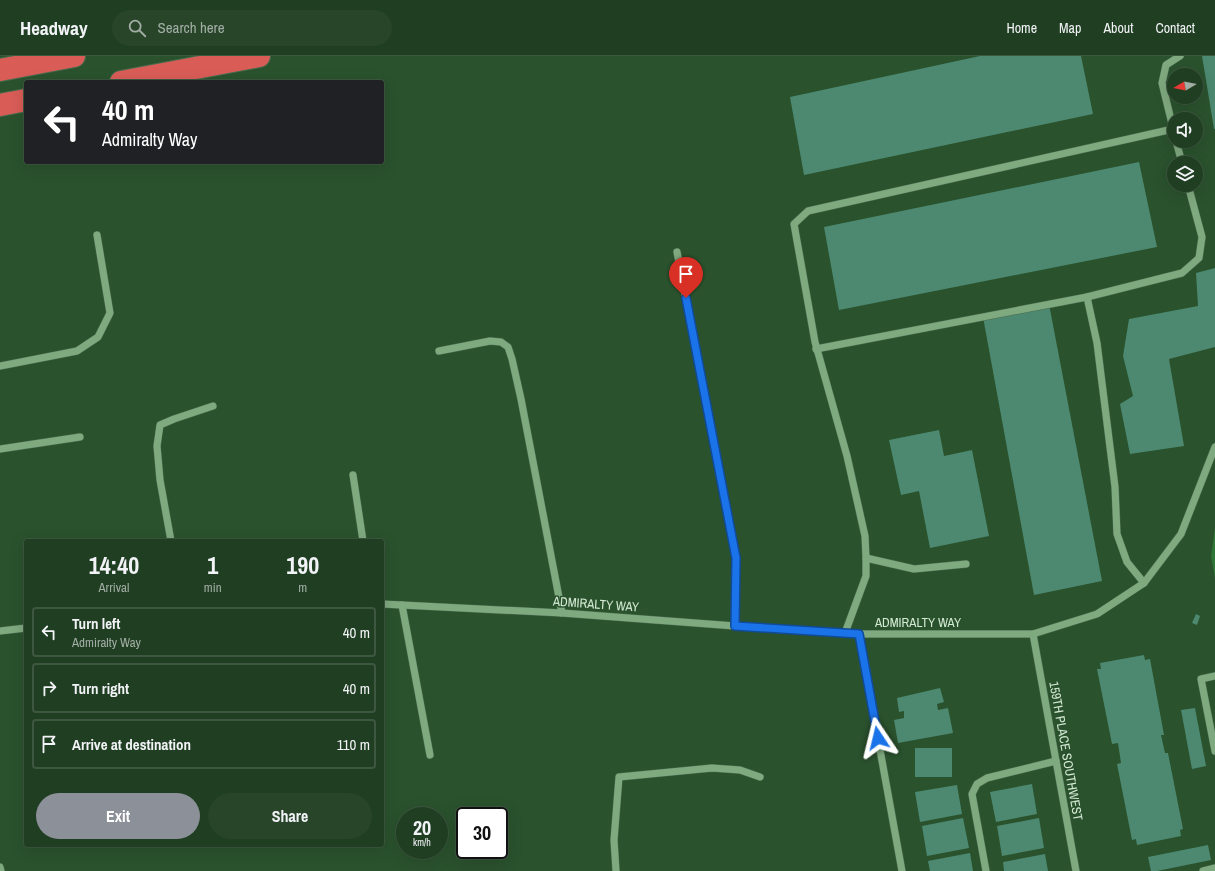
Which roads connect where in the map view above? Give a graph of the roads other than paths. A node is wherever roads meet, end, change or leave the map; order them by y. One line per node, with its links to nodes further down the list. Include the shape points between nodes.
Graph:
1 (74, 56): 4 (highway)
2 (259, 56): 5 (highway)
3 (1180, 56): 8 (street, via 1166,65 1162,83)
4 (0, 70)
5 (132, 80)
6 (24, 100): 7 (highway)
7 (0, 105)
8 (1169, 112)
9 (1167, 133): 14 (street, via 808,211 794,224)
10 (1190, 192): 13 (street, via 1202,237 1199,258 1182,273)
11 (97, 235): 16 (street, via 110,313 98,337 77,351)
12 (677, 252): 30 (street, via 736,558)
13 (1087, 297): 14 (street); 26 (street, via 1097,343 1115,487 1117,534 1127,562)
14 (816, 348): 24 (street, via 847,456 865,536)
15 (439, 351): 29 (street, via 490,341 501,342 508,347 521,399)
16 (0, 366)
17 (213, 406): 22 (street, via 160,425 157,446 160,480)
18 (80, 437): 20 (street)
19 (1215, 447): 26 (street, ADMIRALTY WAY, via 1181,534)
20 (0, 449)
21 (353, 475): 23 (street)
22 (171, 539)
23 (363, 539)
24 (866, 558): 25 (street, via 914,569); 33 (street, via 866,576)
25 (966, 564)
26 (1144, 583): 35 (street, ADMIRALTY WAY, via 1097,614)
27 (384, 604): 28 (street, ADMIRALTY WAY)
28 (402, 605): 29 (street, ADMIRALTY WAY); 38 (street)
29 (562, 613): 30 (street, ADMIRALTY WAY)
30 (735, 626): 33 (street, ADMIRALTY WAY)
31 (24, 628): 32 (street)
32 (0, 631)
33 (845, 633): 34 (street, ADMIRALTY WAY)
34 (859, 634): 35 (street, ADMIRALTY WAY); 45 (street)
35 (1033, 634): 39 (street, 159TH PLACE SOUTHWEST)
36 (1215, 676): 37 (street, via 1201,679)
37 (1215, 751)
38 (430, 755)
39 (1056, 761): 46 (street, via 987,778 977,784 972,794); 47 (street, 159TH PLACE SOUTHWEST)
40 (760, 777): 44 (street, via 740,770 712,768 619,777 614,840)
41 (0, 867): 43 (street)
42 (1215, 868): 48 (street)
43 (1, 871)
44 (616, 871)
45 (902, 871)
46 (986, 871)
47 (1076, 871)
48 (1203, 871)

